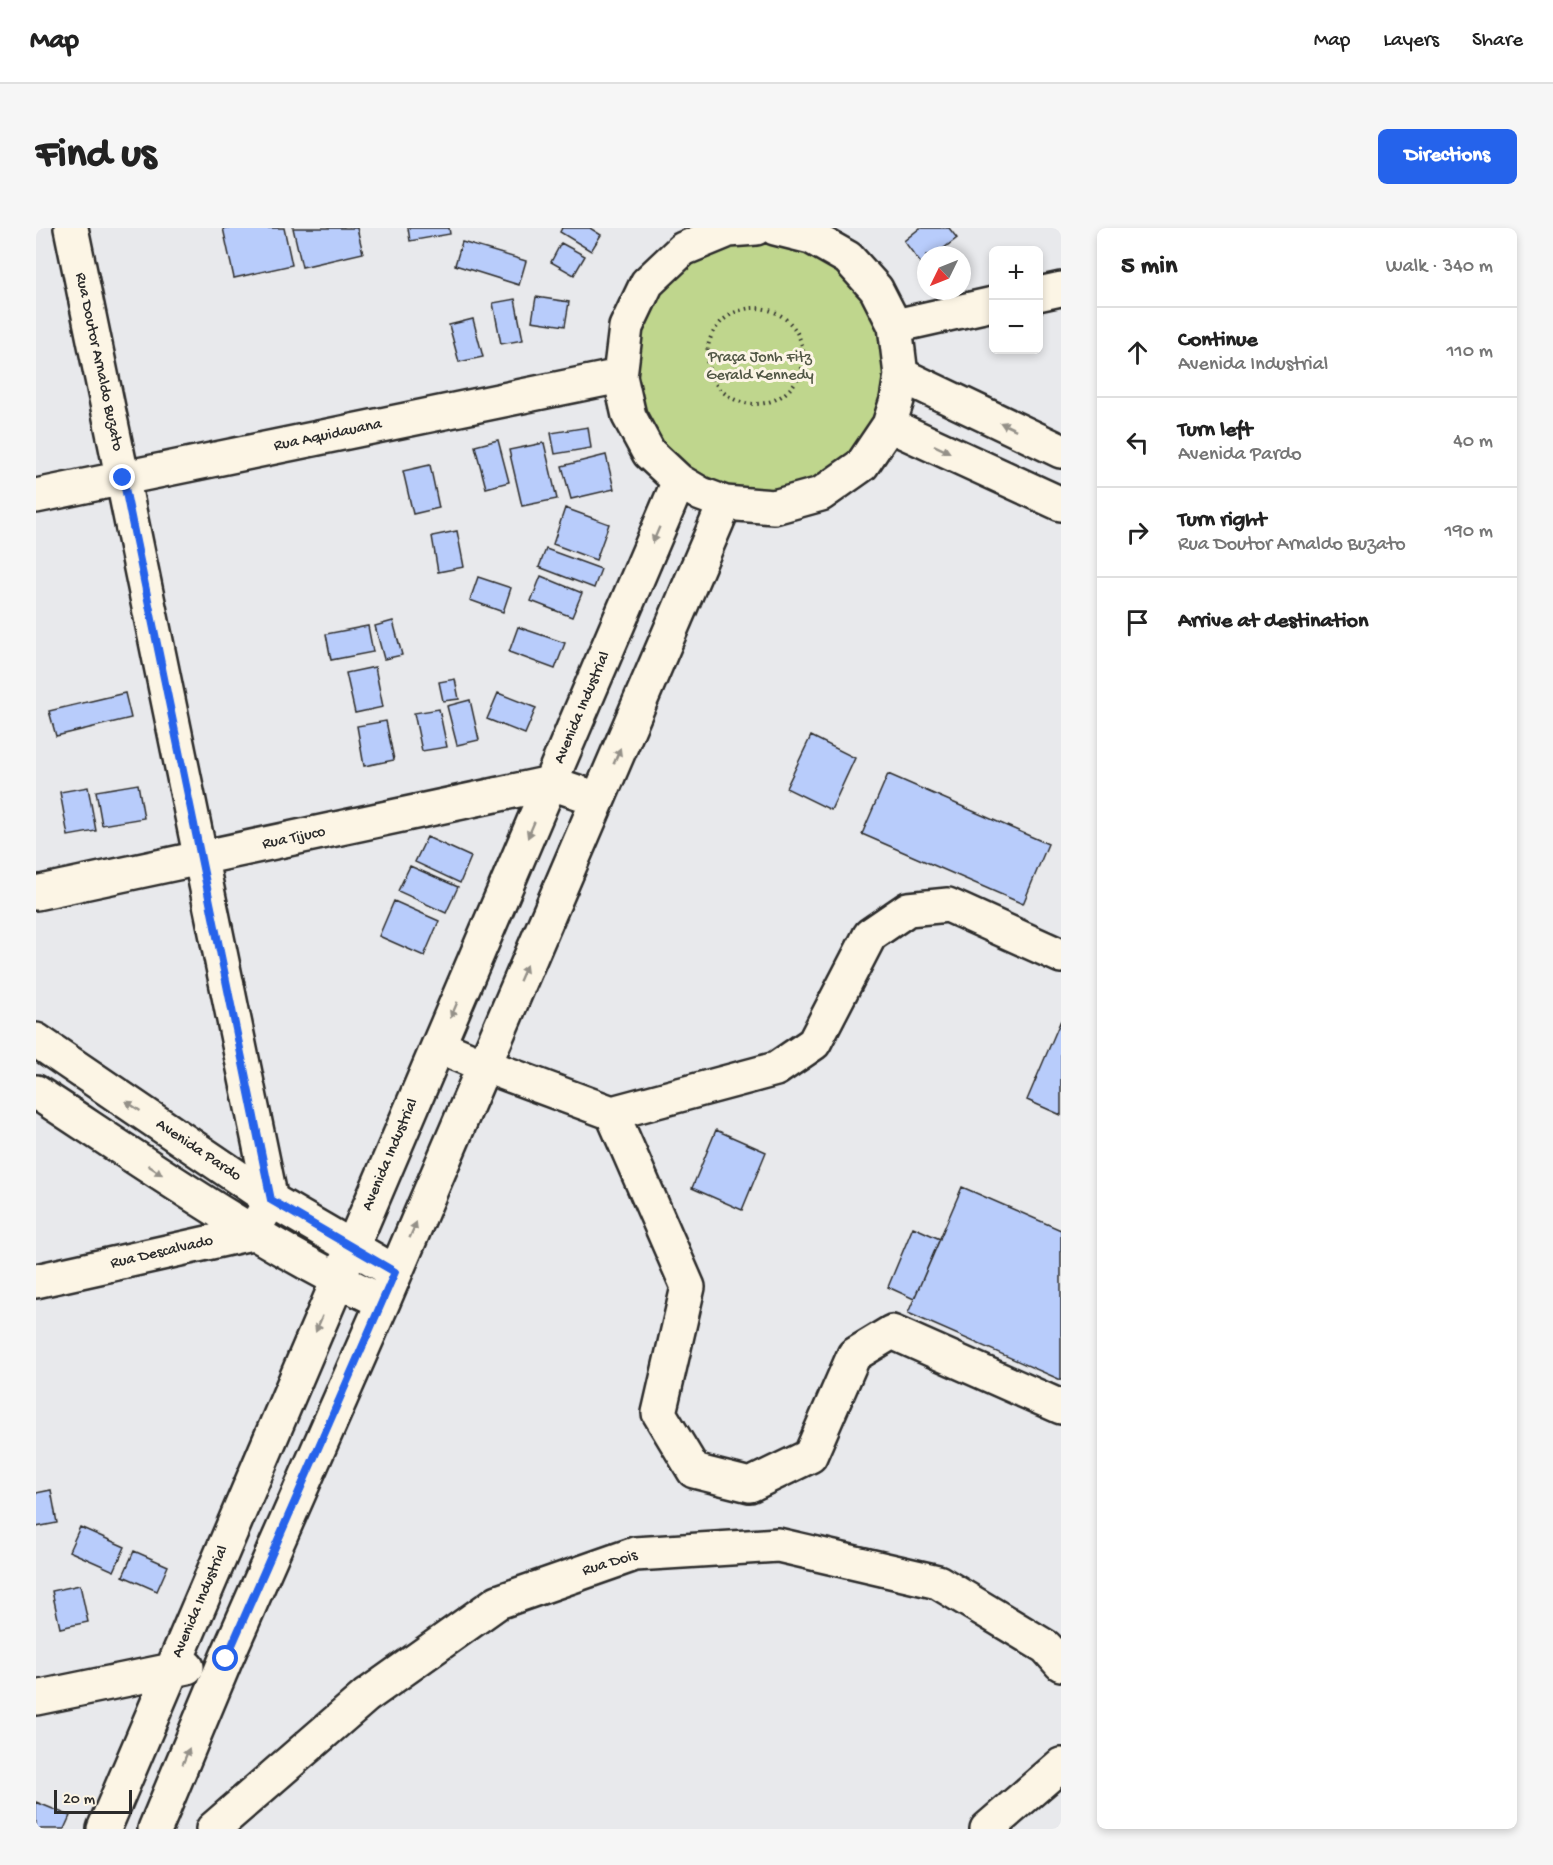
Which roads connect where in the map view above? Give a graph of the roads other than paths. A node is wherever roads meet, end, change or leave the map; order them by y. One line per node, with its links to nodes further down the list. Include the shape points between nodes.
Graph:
1 (71, 228): 12 (street, Rua Doutor Arnaldo Buzato)
2 (775, 228): 7 (street, via 811,237 848,258 876,289)
3 (738, 229): 9 (street, via 683,249 648,283 626,327)
4 (1061, 289): 5 (street)
5 (1043, 293)
6 (989, 305): 7 (street)
7 (895, 326): 8 (street)
8 (901, 375): 10 (street); 11 (street, one-way to 8)
9 (620, 376): 12 (street, Rua Aquidauana); 13 (street, via 629,416 649,453)
10 (889, 425): 15 (street, via 862,465 821,494 774,507); 16 (street, one-way to 16)
11 (1061, 452)
12 (123, 478): 14 (street, Rua Aquidauana); 19 (street, Rua Doutor Arnaldo Buzato)
13 (679, 481): 15 (street); 17 (street, Avenida Industrial, one-way to 17)
14 (36, 496)
15 (724, 503): 18 (street, one-way to 15)
16 (1061, 504)
17 (551, 783): 18 (street); 19 (street, Rua Tijuco); 23 (street, Avenida Industrial, one-way to 23)
18 (598, 799): 24 (street, one-way to 18)
19 (202, 859): 20 (street, Rua Tijuco); 27 (street, Rua Doutor Arnaldo Buzato)
20 (36, 893)
21 (1061, 956): 26 (street, via 948,905 908,909 870,935 814,1043 776,1070)
22 (36, 1040): 27 (street, Avenida Pardo, one-way to 22)
23 (438, 1046): 24 (street); 29 (street, Avenida Industrial)
24 (483, 1065): 26 (street); 32 (street, one-way to 24)
25 (36, 1092): 28 (street, one-way to 28)
26 (612, 1113): 33 (street, via 688,1287 659,1413 694,1471 750,1485 810,1456 854,1355 892,1332)
27 (271, 1200): 28 (street); 29 (street, Avenida Pardo)
28 (252, 1233): 30 (street, Rua Descalvado); 31 (street)
29 (351, 1247): 31 (street, Avenida Industrial); 32 (street, Avenida Pardo)
30 (36, 1281)
31 (338, 1281): 32 (street); 36 (street, Avenida Industrial, one-way to 36)
32 (389, 1287): 34 (street)
33 (1061, 1407)
34 (226, 1659): 36 (street); 39 (street, one-way to 34)
35 (1061, 1664): 40 (street, Rua Dois, via 1046,1647 938,1582 778,1545 635,1554 498,1602 366,1696)
36 (172, 1670): 37 (street); 41 (street, Avenida Industrial)
37 (36, 1698)
38 (1061, 1765): 42 (street)
39 (161, 1815): 40 (street, via 182,1815)
40 (215, 1827)
41 (104, 1829)
42 (987, 1829)

